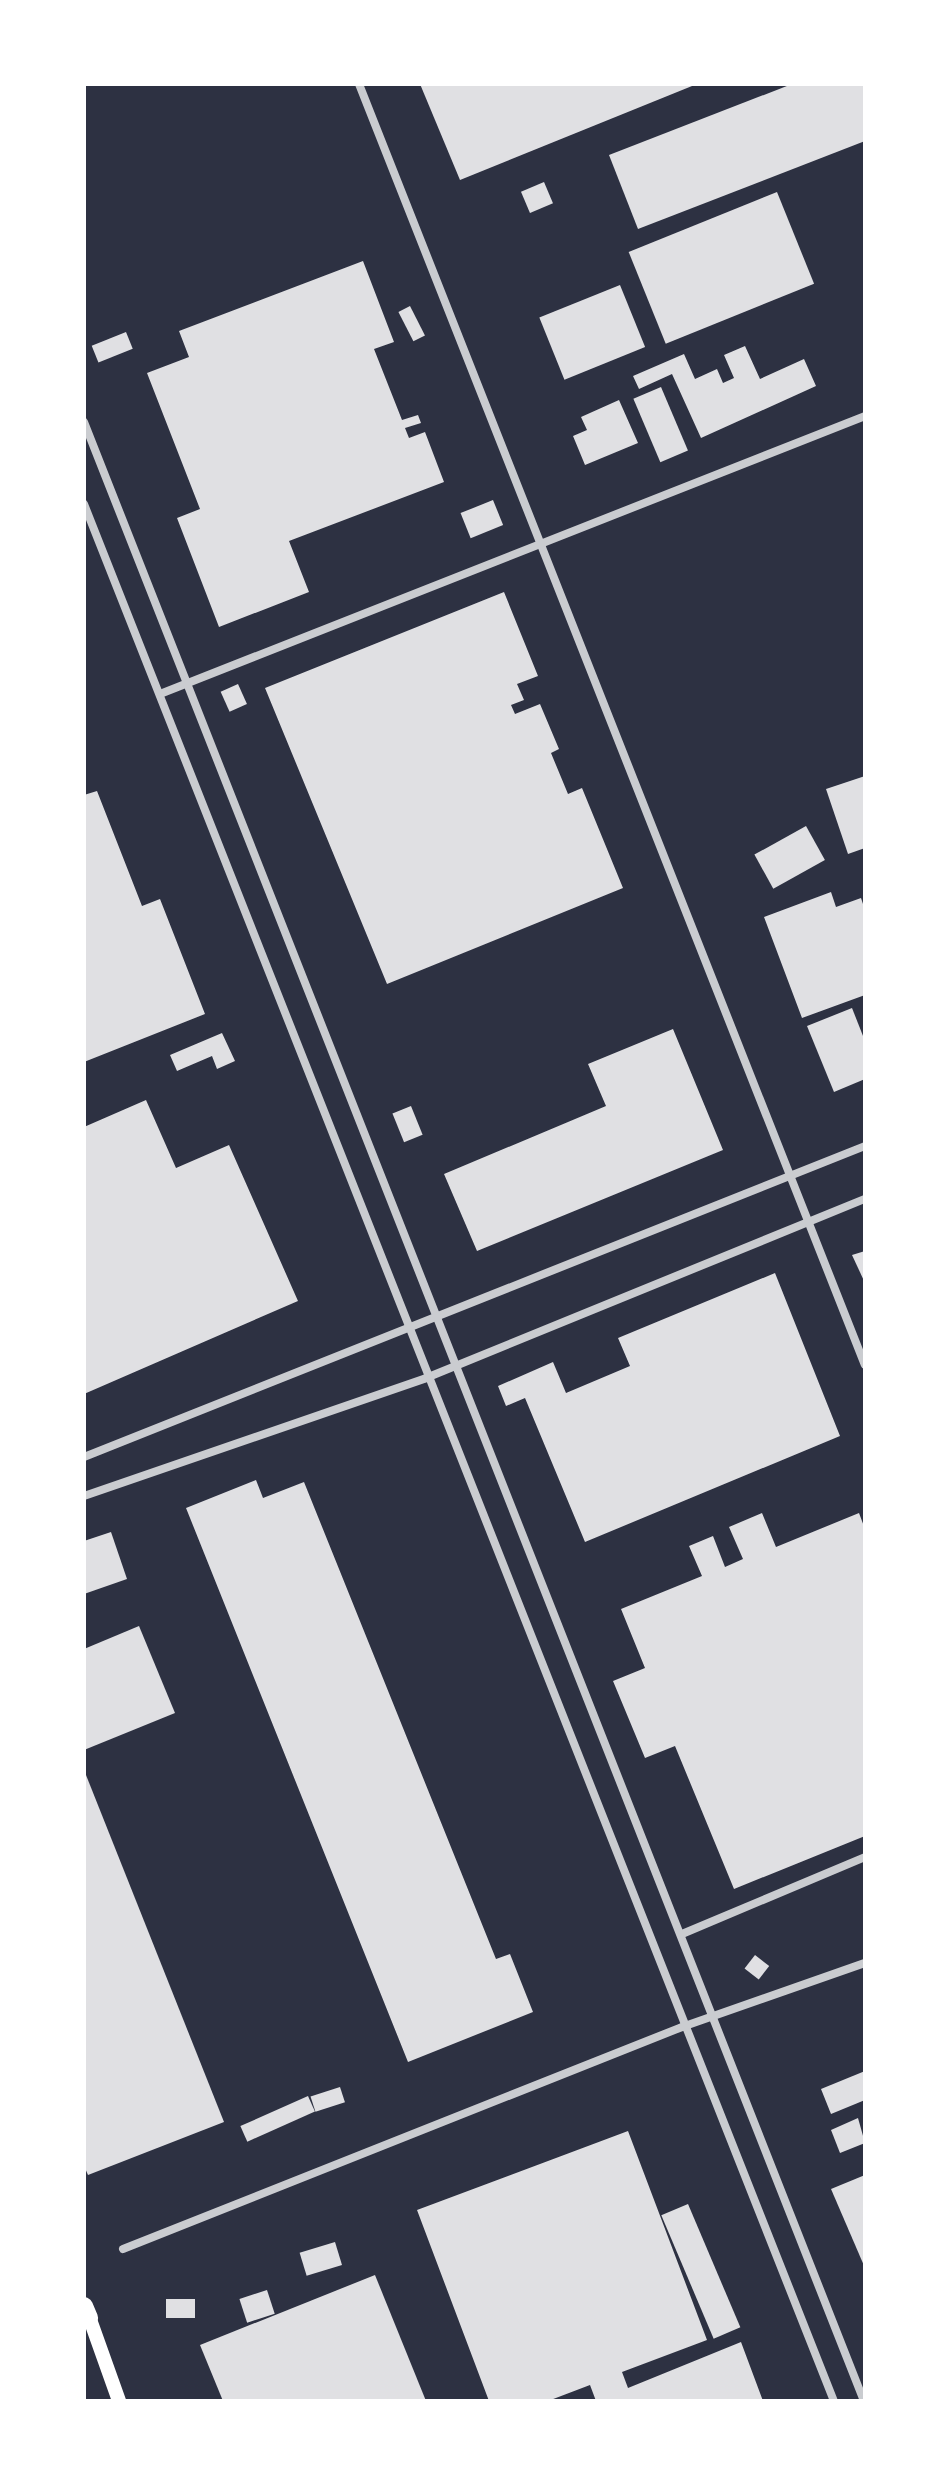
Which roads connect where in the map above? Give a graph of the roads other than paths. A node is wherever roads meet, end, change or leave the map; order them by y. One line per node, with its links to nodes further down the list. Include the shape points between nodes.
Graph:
1 (359, 84): 5 (street)
2 (865, 416): 5 (street)
3 (84, 422): 6 (street)
4 (84, 504): 7 (street)
5 (539, 546): 6 (street); 9 (street)
6 (190, 681): 7 (street); 12 (street)
7 (160, 694): 13 (street)
8 (865, 1146): 9 (street)
9 (791, 1176): 11 (street); 12 (street)
10 (865, 1199): 11 (street)
11 (809, 1222): 14 (street); 15 (street)
12 (440, 1317): 13 (street); 14 (street)
13 (408, 1331): 16 (street); 17 (street)
14 (459, 1365): 16 (street); 20 (street)
15 (865, 1365)
16 (426, 1378): 18 (street); 23 (street)
17 (84, 1457)
18 (84, 1496)
19 (865, 1857): 20 (street)
20 (682, 1934): 22 (street)
21 (865, 1963): 22 (street)
22 (712, 2020): 23 (street); 28 (street)
23 (682, 2027): 24 (street); 27 (street, via 703,2067)
24 (123, 2249)
25 (86, 2309): 26 (main road)
26 (119, 2401)
27 (834, 2401)
28 (864, 2401)

